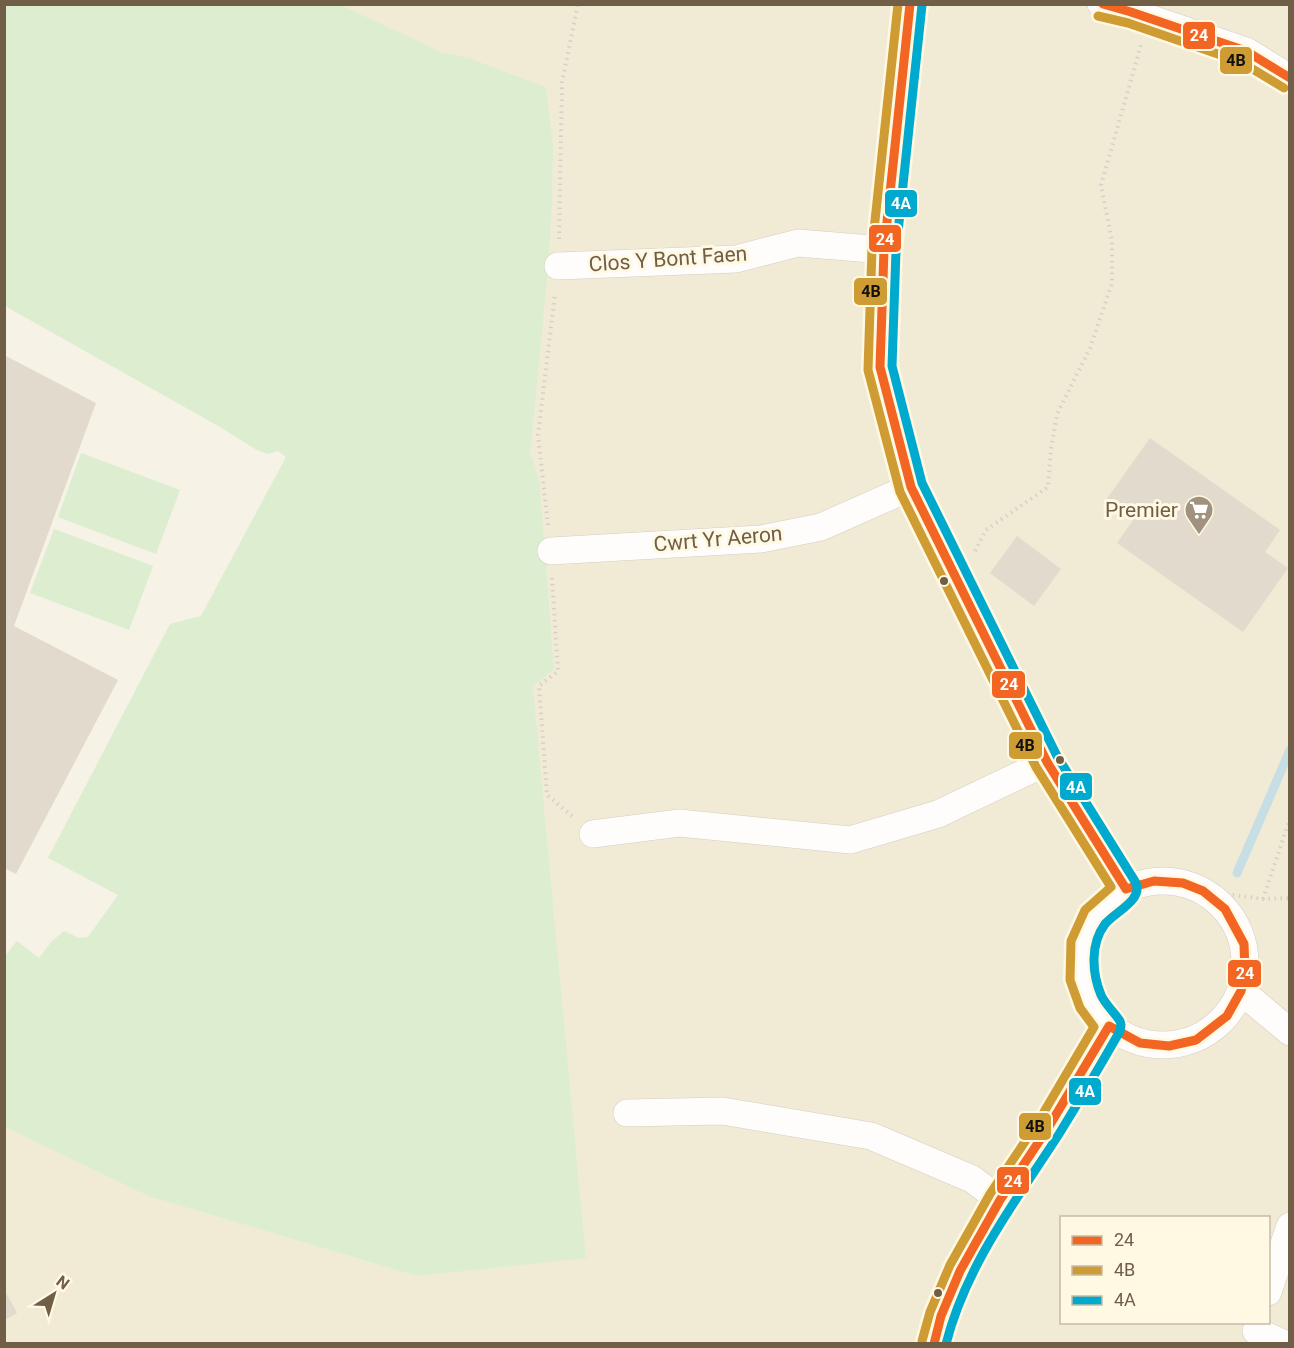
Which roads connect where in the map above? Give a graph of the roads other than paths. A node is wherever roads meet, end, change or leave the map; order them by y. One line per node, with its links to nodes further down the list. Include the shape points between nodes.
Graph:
1 (910, 4): 5 (street)
2 (1101, 4): 3 (street)
3 (1138, 12): 4 (street, via 1246,51)
4 (1290, 78)
5 (884, 250): 6 (street, Clos Y Bont Faen, via 798,243 736,259); 7 (street, via 880,367)
6 (558, 266)
7 (911, 487): 8 (street, Cwrt Yr Aeron, via 821,527 761,539); 9 (street)
8 (551, 551)
9 (1047, 762): 10 (street, via 938,814 850,840 679,823); 11 (street)
10 (594, 834)
11 (1126, 889): 12 (street, via 1154,881 1183,883 1203,891 1225,909 1244,944); 13 (street, via 1095,917 1083,943 1082,976 1091,1004)
12 (1241, 991): 13 (street, via 1227,1016 1196,1040 1168,1046 1140,1043); 14 (street)
13 (1109, 1026): 16 (street)
14 (1290, 1032)
15 (627, 1113): 16 (street, via 722,1111 871,1136 972,1179)
16 (1000, 1200): 20 (street, via 960,1271)
17 (1290, 1226): 18 (street)
18 (1270, 1289)
19 (1256, 1332): 21 (street)
20 (934, 1344)
21 (1285, 1344)

